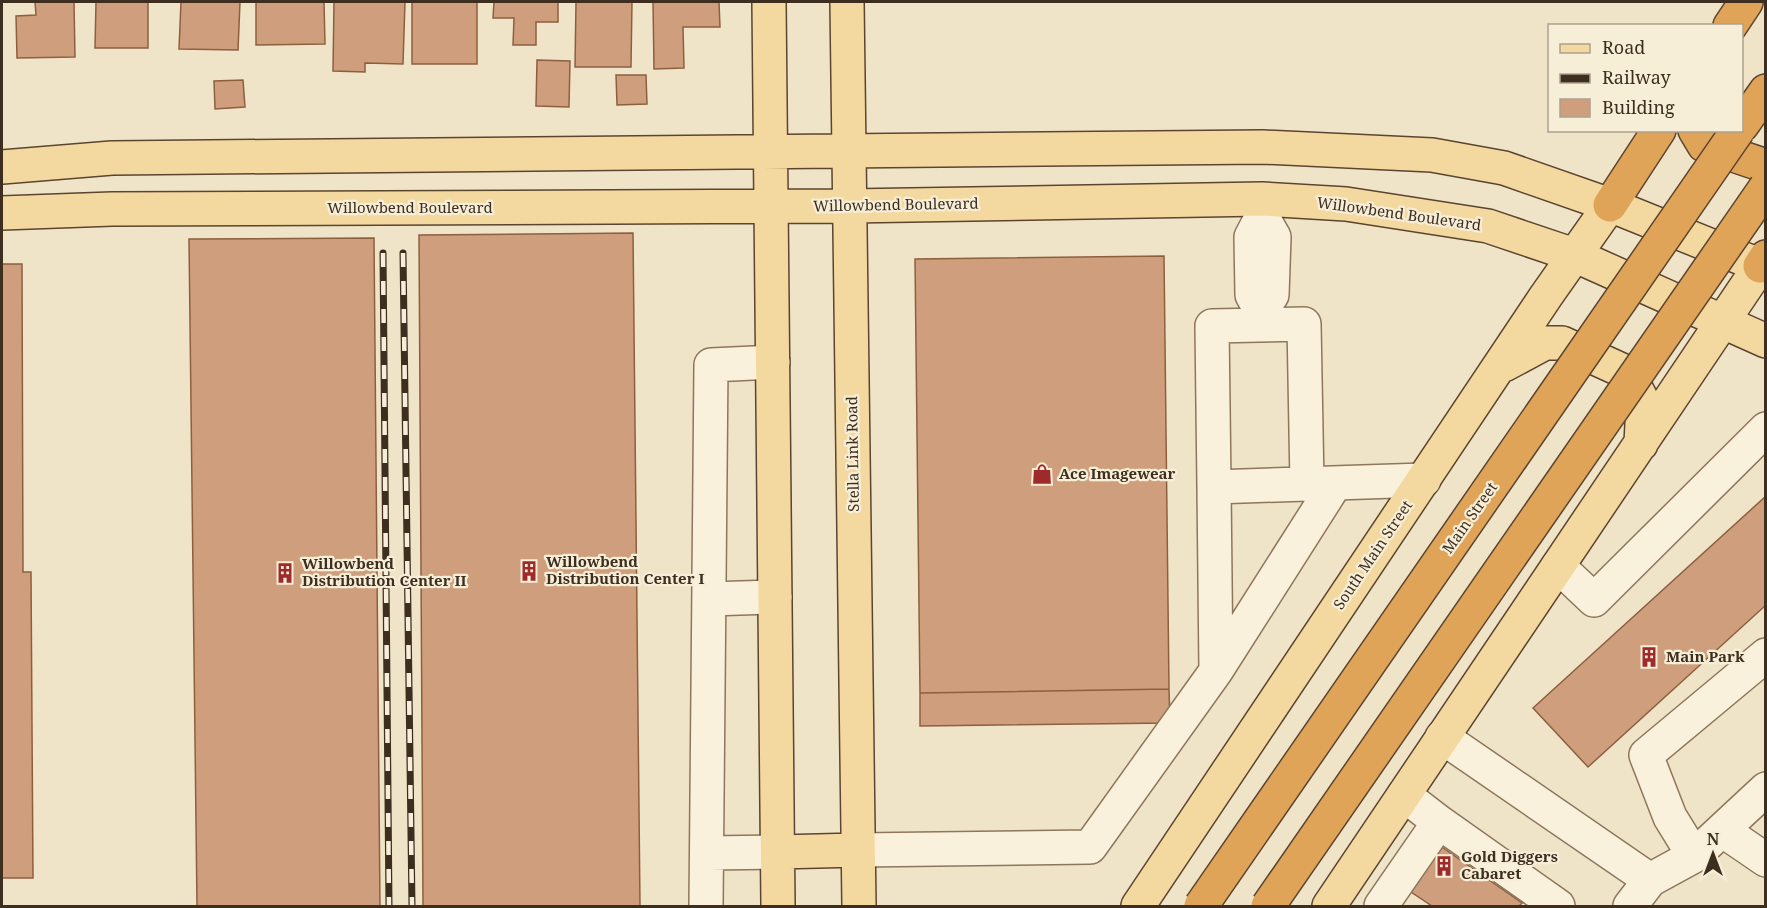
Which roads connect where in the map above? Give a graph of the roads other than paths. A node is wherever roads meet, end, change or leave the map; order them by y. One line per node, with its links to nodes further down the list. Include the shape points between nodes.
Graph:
1 (769, 2): 12 (main road)
2 (847, 2): 11 (main road, Stella Link Road)
3 (1746, 2): 4 (highway)
4 (1731, 24)
5 (1766, 91): 6 (highway)
6 (1743, 124)
7 (1658, 132): 18 (highway)
8 (1696, 132): 14 (highway, via 1704,145)
9 (1737, 132): 55 (highway, Main Street, bridge)
10 (1263, 147): 11 (main road); 18 (main road, via 1432,155 1504,168); 20 (main road)
11 (849, 150): 12 (main road); 17 (main road, Stella Link Road)
12 (771, 151): 13 (main road); 19 (main road)
13 (112, 158): 15 (main road); 21 (main road)
14 (1766, 166)
15 (2, 167)
16 (1766, 187): 56 (highway, bridge)
17 (849, 206): 19 (main road, Willowbend Boulevard); 20 (main road, Willowbend Boulevard); 45 (main road, Stella Link Road)
18 (1610, 206): 23 (main road, South Main Street); 24 (main road)
19 (772, 207): 21 (main road, Willowbend Boulevard); 28 (main road)
20 (1262, 207): 23 (main road, Willowbend Boulevard, via 1346,204 1488,226); 25 (street, via 1274,237 1272,295)
21 (112, 209): 22 (main road, Willowbend Boulevard)
22 (2, 213)
23 (1574, 255): 26 (main road, Willowbend Boulevard); 29 (main road, South Main Street)
24 (1764, 264): 26 (main road)
25 (1261, 318): 33 (street, via 1304,324); 34 (street, via 1212,326)
26 (1723, 322): 27 (main road, Willowbend Boulevard); 31 (main road)
27 (1766, 342)
28 (773, 362): 36 (main road); 37 (street, via 711,365)
29 (1500, 367): 31 (main road, via 1545,343 1562,343 1628,373 1643,402); 32 (main road, South Main Street)
30 (1766, 429): 35 (street, via 1594,600)
31 (1641, 444): 35 (main road)
32 (1424, 480): 33 (street); 54 (main road, South Main Street)
33 (1321, 484): 34 (street); 39 (street)
34 (1214, 487): 39 (street)
35 (1558, 566): 40 (main road)
36 (776, 597): 37 (street); 46 (main road)
37 (709, 599): 47 (street)
38 (1766, 654): 48 (street, via 1646,755 1670,817)
39 (1216, 671): 45 (street, via 1090,847)
40 (1442, 737): 42 (main road); 50 (street)
41 (1766, 789): 44 (street)
42 (1404, 795): 43 (street); 57 (main road)
43 (1439, 822): 58 (street); 59 (street)
44 (1722, 830): 48 (street); 49 (street)
45 (858, 850): 46 (main road); 53 (main road, Stella Link Road)
46 (778, 852): 47 (street); 52 (main road)
47 (707, 853): 51 (street)
48 (1694, 856): 50 (street)
49 (1766, 860)
50 (1650, 880): 60 (street)
51 (706, 906)
52 (778, 906)
53 (859, 906)
54 (1138, 906)
55 (1202, 906)
56 (1268, 906)
57 (1330, 906)
58 (1381, 906)
59 (1558, 906)
60 (1630, 906)

